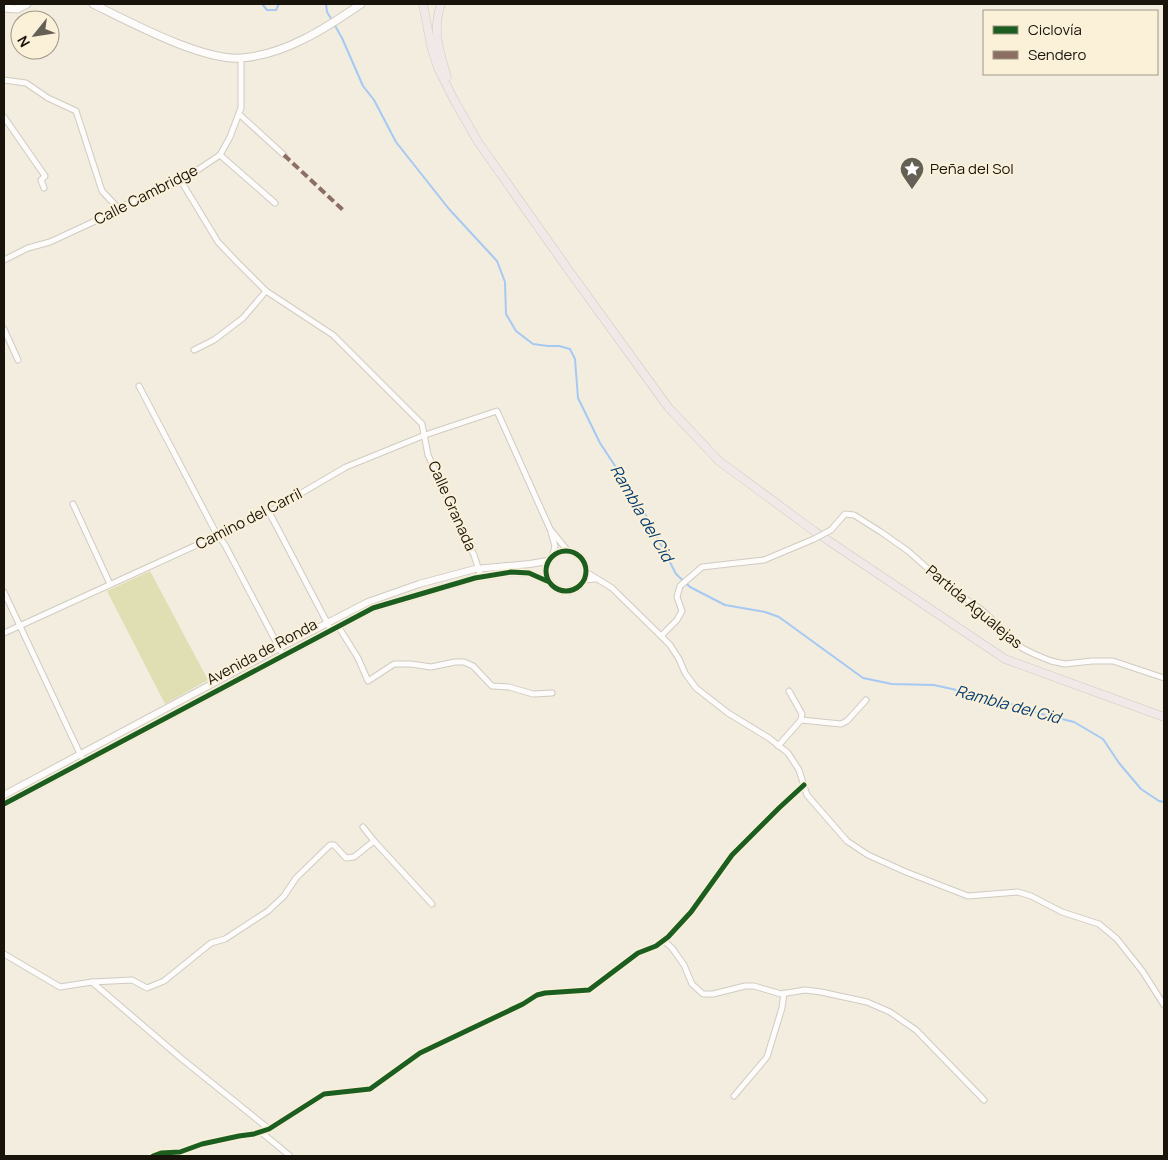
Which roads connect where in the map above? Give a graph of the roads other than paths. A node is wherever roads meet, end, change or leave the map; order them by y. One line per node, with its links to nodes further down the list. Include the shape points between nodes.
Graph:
1 (27, 4): 6 (main road, via 17,9)
2 (93, 4): 7 (main road, via 196,50 221,57)
3 (361, 4): 7 (main road, via 292,44 266,54)
4 (423, 4): 9 (main road, via 438,68)
5 (441, 4): 9 (main road, via 436,34)
6 (4, 8)
7 (241, 58): 10 (street, Calle Cambridge)
8 (4, 80): 17 (street, via 26,83 76,111 102,191)
9 (454, 100): 52 (main road, via 478,142 668,406 720,461 814,531 1005,659)
10 (240, 114): 12 (street, Calle Cambridge); 13 (street)
11 (4, 118): 15 (street, via 45,176 42,180)
12 (220, 155): 14 (street, Calle Cambridge); 16 (street)
13 (284, 155)
14 (181, 181): 17 (street, Calle Cambridge); 19 (street, via 218,242)
15 (44, 188)
16 (276, 203)
17 (118, 208): 18 (street, Calle Cambridge, via 50,242)
18 (4, 260)
19 (266, 291): 21 (street, via 243,318 214,340); 24 (street, via 333,335 422,424)
20 (4, 329): 22 (street)
21 (194, 350)
22 (18, 360)
23 (139, 386): 28 (street)
24 (425, 434): 26 (street, Camino del Carril, via 346,467); 27 (street, Camino del Carril, via 497,411); 32 (street, Calle Granada, via 428,455)
25 (73, 504): 38 (street)
26 (269, 512): 28 (street, Camino del Carril); 40 (street)
27 (550, 529): 29 (street); 30 (street, via 555,546)
28 (219, 535): 38 (street, Camino del Carril); 46 (street)
29 (567, 550): 30 (street); 33 (street, via 579,555)
30 (553, 554): 31 (street)
31 (547, 561): 32 (street, Avenida de Ronda); 37 (street)
32 (479, 569): 34 (street, Calle Granada); 40 (street, Avenida de Ronda, via 419,584 368,602)
33 (586, 572): 35 (street); 36 (street)
34 (481, 577): 37 (street, Avenida de Ronda, via 529,573); 42 (street, Avenida de Ronda, via 373,608)
35 (595, 578): 36 (street); 45 (street, via 612,588)
36 (584, 580): 37 (street, via 570,591 561,591)
37 (547, 581)
38 (110, 584): 41 (street, Camino del Carril)
39 (4, 592): 41 (street)
40 (327, 623): 43 (street); 46 (street, Avenida de Ronda)
41 (20, 626): 44 (street, Camino del Carril); 55 (street)
42 (338, 626): 43 (street, Avenida de Ronda); 50 (street, via 368,681 394,664 431,668 455,662 474,666 492,686 533,694)
43 (331, 630): 47 (street, Avenida de Ronda)
44 (4, 633)
45 (661, 636): 48 (street, Partida Agualejas, bridge, via 682,611 677,596 680,586 702,567 764,560 831,530 845,514 854,515 908,551 952,590 982,610 1022,648 1041,658 1065,664 1114,661); 54 (street, via 696,688)
46 (279, 648): 47 (street); 55 (street, Avenida de Ronda)
47 (283, 655): 56 (street, Avenida de Ronda)
48 (1164, 678)
49 (789, 691): 53 (street, via 802,714)
50 (552, 693)
51 (866, 700): 53 (street, via 841,724)
52 (1164, 717)
53 (801, 720): 54 (street)
54 (778, 746): 57 (street, via 799,770)
55 (80, 754): 56 (street); 58 (street, Avenida de Ronda)
56 (84, 761): 59 (street, Avenida de Ronda)
57 (804, 785): 63 (street, via 732,855 691,912); 67 (street, via 807,795 848,842 868,855 968,896 1018,892 1099,924 1117,939)
58 (4, 795)
59 (4, 804)
60 (363, 827): 61 (street)
61 (374, 841): 62 (street); 65 (street, via 350,858 346,858 334,844 330,845 268,911 225,939 211,943 164,981 147,988 132,980)
62 (432, 904)
63 (663, 940): 66 (street, via 684,965 692,984 703,994 745,986); 70 (street, via 638,953 589,990 537,995 420,1053 370,1088 324,1094)
64 (4, 954): 65 (street, via 60,987)
65 (92, 982): 70 (street)
66 (784, 993): 68 (street, via 767,1057); 69 (street, via 820,992 867,1002 890,1012 930,1043)
67 (1164, 1005)
68 (734, 1096)
69 (984, 1100)
70 (269, 1129): 71 (street)
71 (261, 1132): 72 (street); 73 (street)
72 (153, 1156)
73 (290, 1156)

